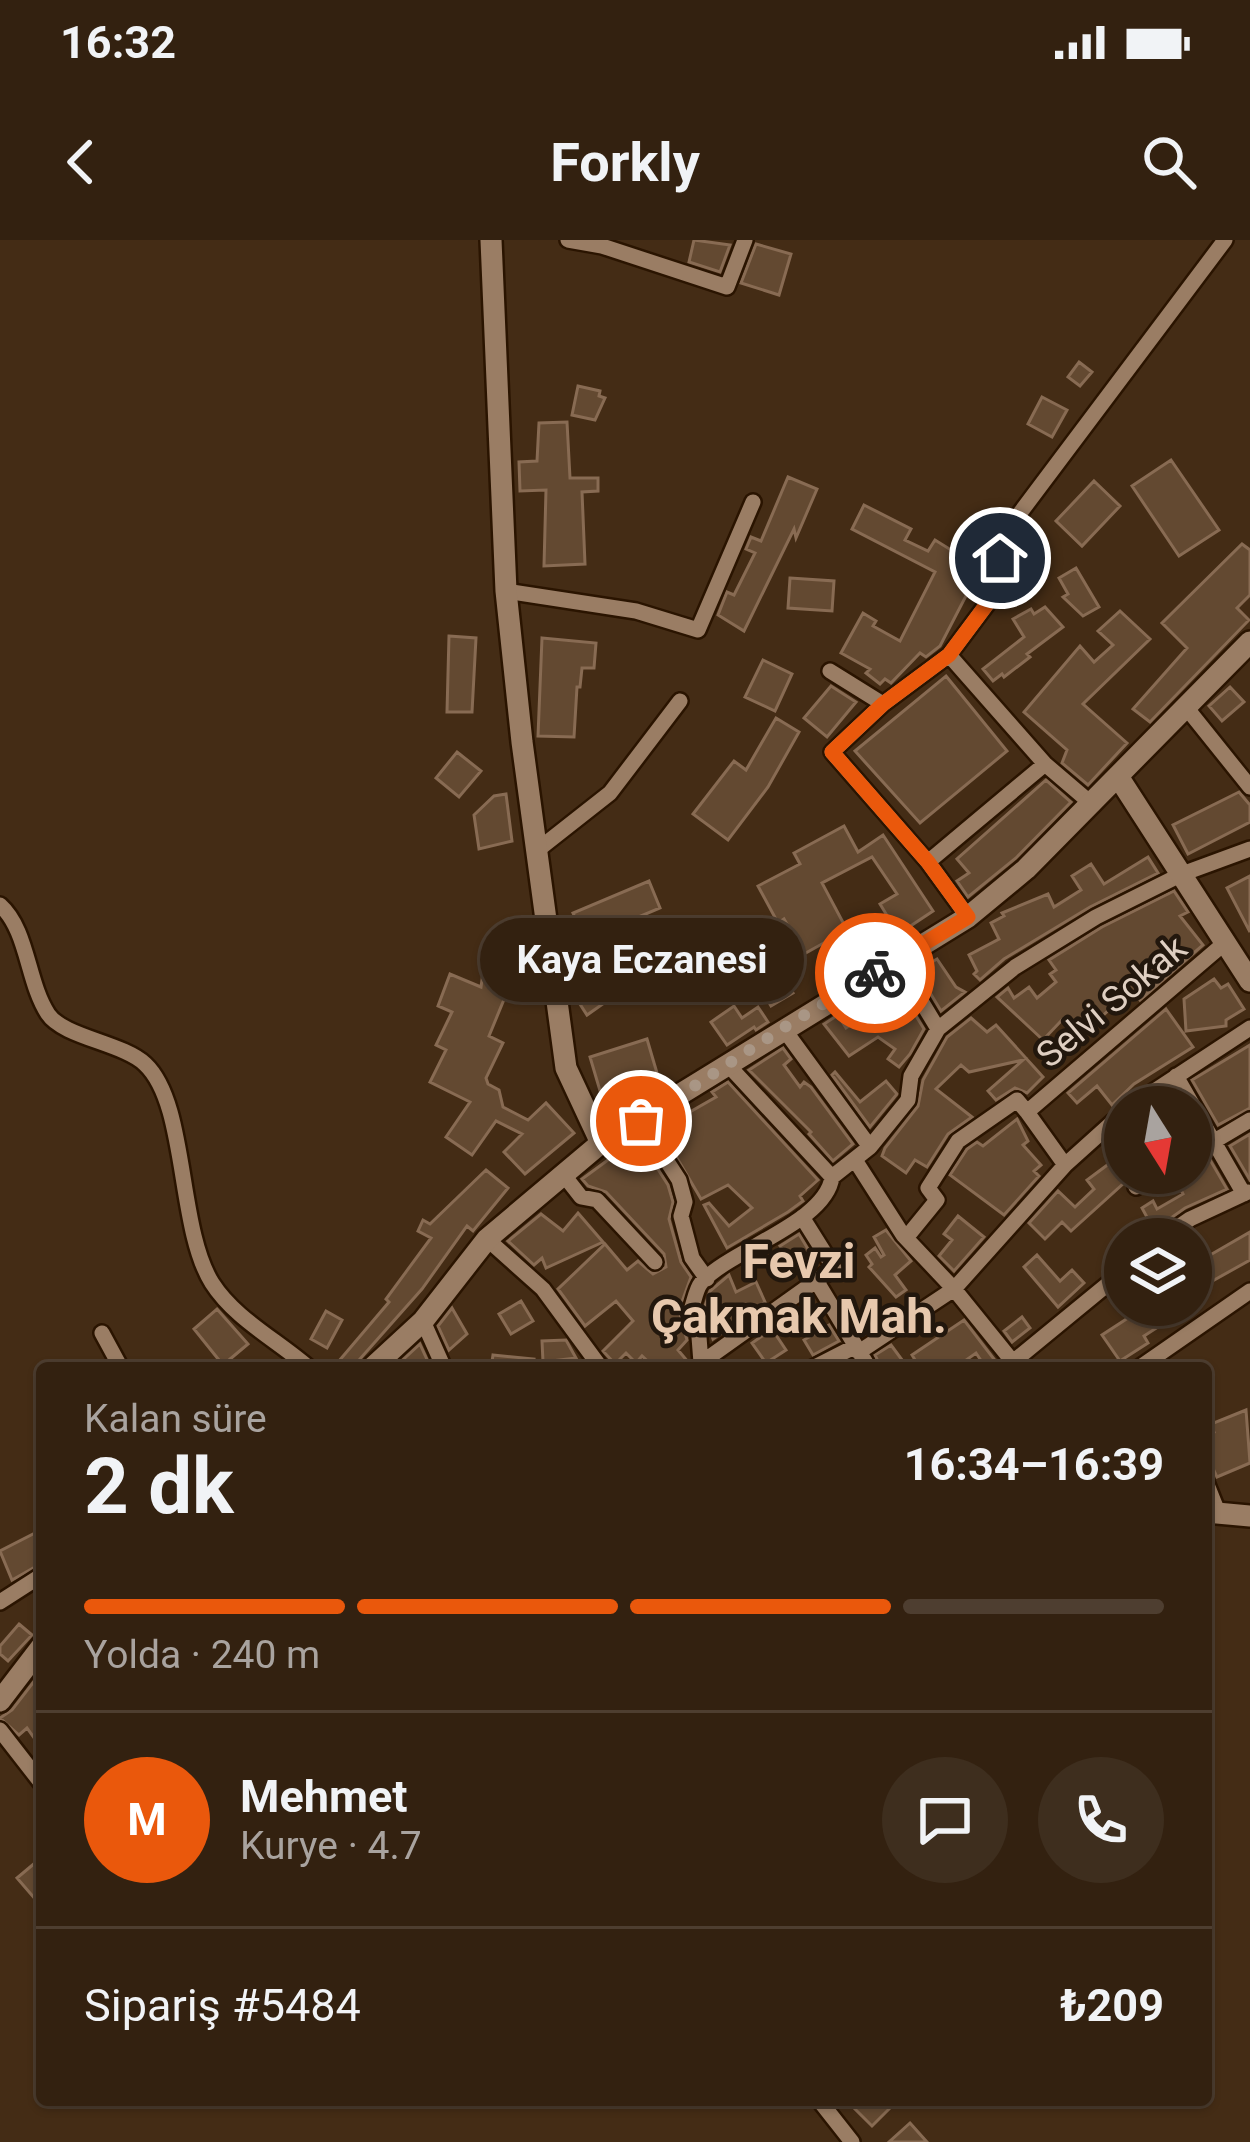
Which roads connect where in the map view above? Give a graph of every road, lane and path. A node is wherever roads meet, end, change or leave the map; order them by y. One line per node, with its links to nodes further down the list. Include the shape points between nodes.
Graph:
1 (491, 240): 6 (street)
2 (568, 240): 3 (street, via 727,287)
3 (745, 240)
4 (1225, 240): 8 (street, via 1020,513 1000,558 1005,580)
5 (753, 502): 6 (street, via 698,630 635,611)
6 (506, 591): 18 (street)
7 (1250, 642): 12 (street)
8 (949, 655): 11 (street); 13 (street)
9 (830, 671): 11 (street)
10 (680, 701): 18 (street, via 610,793)
11 (883, 704): 19 (street, via 832,752)
12 (1186, 706): 14 (street); 15 (street)
13 (1046, 764): 16 (street); 19 (street)
14 (1119, 778): 16 (street); 20 (street)
15 (1250, 787)
16 (1093, 805): 22 (street)
17 (1250, 850): 20 (street)
18 (535, 852): 37 (street, via 566,1068)
19 (928, 862): 22 (street)
20 (1182, 874): 23 (street); 28 (street, via 1015,967)
21 (0, 905): 60 (street, via 11,915 50,1018 145,1064 166,1097 188,1214 211,1281)
22 (968, 917): 24 (street)
23 (1227, 941): 25 (street); 32 (street, Selvi Sokak)
24 (897, 961): 26 (street); 28 (street)
25 (1250, 981)
26 (783, 1028): 29 (street); 39 (street)
27 (1250, 1028): 30 (street)
28 (938, 1029): 39 (street, via 910,1076 908,1100)
29 (729, 1066): 34 (street); 43 (street)
30 (1176, 1076): 31 (street); 36 (street)
31 (1161, 1086)
32 (1027, 1112): 41 (street); 48 (street, Selvi Sokak, via 1017,1100 958,1141 928,1188 938,1199)
33 (1250, 1120): 36 (street)
34 (641, 1121): 37 (street); 51 (street, via 679,1180 692,1258)
35 (1104, 1130): 41 (street)
36 (1215, 1141): 38 (street); 44 (street)
37 (601, 1143): 42 (street)
38 (1212, 1143)
39 (870, 1147): 40 (street)
40 (855, 1160): 43 (street); 48 (street)
41 (1065, 1165): 54 (street)
42 (563, 1174): 49 (street); 50 (street)
43 (832, 1177): 46 (street, via 830,1190)
44 (1245, 1194): 45 (street); 47 (street)
45 (1250, 1214)
46 (802, 1216): 51 (street); 52 (street, via 834,1268)
47 (1192, 1218)
48 (906, 1238): 54 (street)
49 (487, 1239): 56 (street); 63 (street, via 543,1289)
50 (655, 1262)
51 (707, 1279): 64 (street, via 691,1310)
52 (817, 1282): 58 (street); 65 (street)
53 (1104, 1288): 69 (street)
54 (954, 1289): 58 (street); 68 (street)
55 (1250, 1292): 70 (street)
56 (423, 1321): 61 (street); 62 (street)
57 (102, 1333): 59 (street)
58 (859, 1352): 66 (street); 67 (street)
59 (118, 1362)
60 (301, 1362)
61 (379, 1362)
62 (441, 1362)
63 (597, 1362)
64 (703, 1362)
65 (708, 1362)
66 (825, 1362)
67 (865, 1362)
68 (1011, 1362)
69 (1019, 1362)
70 (1158, 1362)
71 (1212, 1512): 72 (street)
72 (1250, 1516)
73 (36, 1580): 74 (street)
74 (0, 1602)
75 (36, 1654): 76 (street)
76 (0, 1701)
77 (0, 1730): 78 (street)
78 (36, 1776)
79 (824, 2106): 80 (street)
80 (852, 2142)

